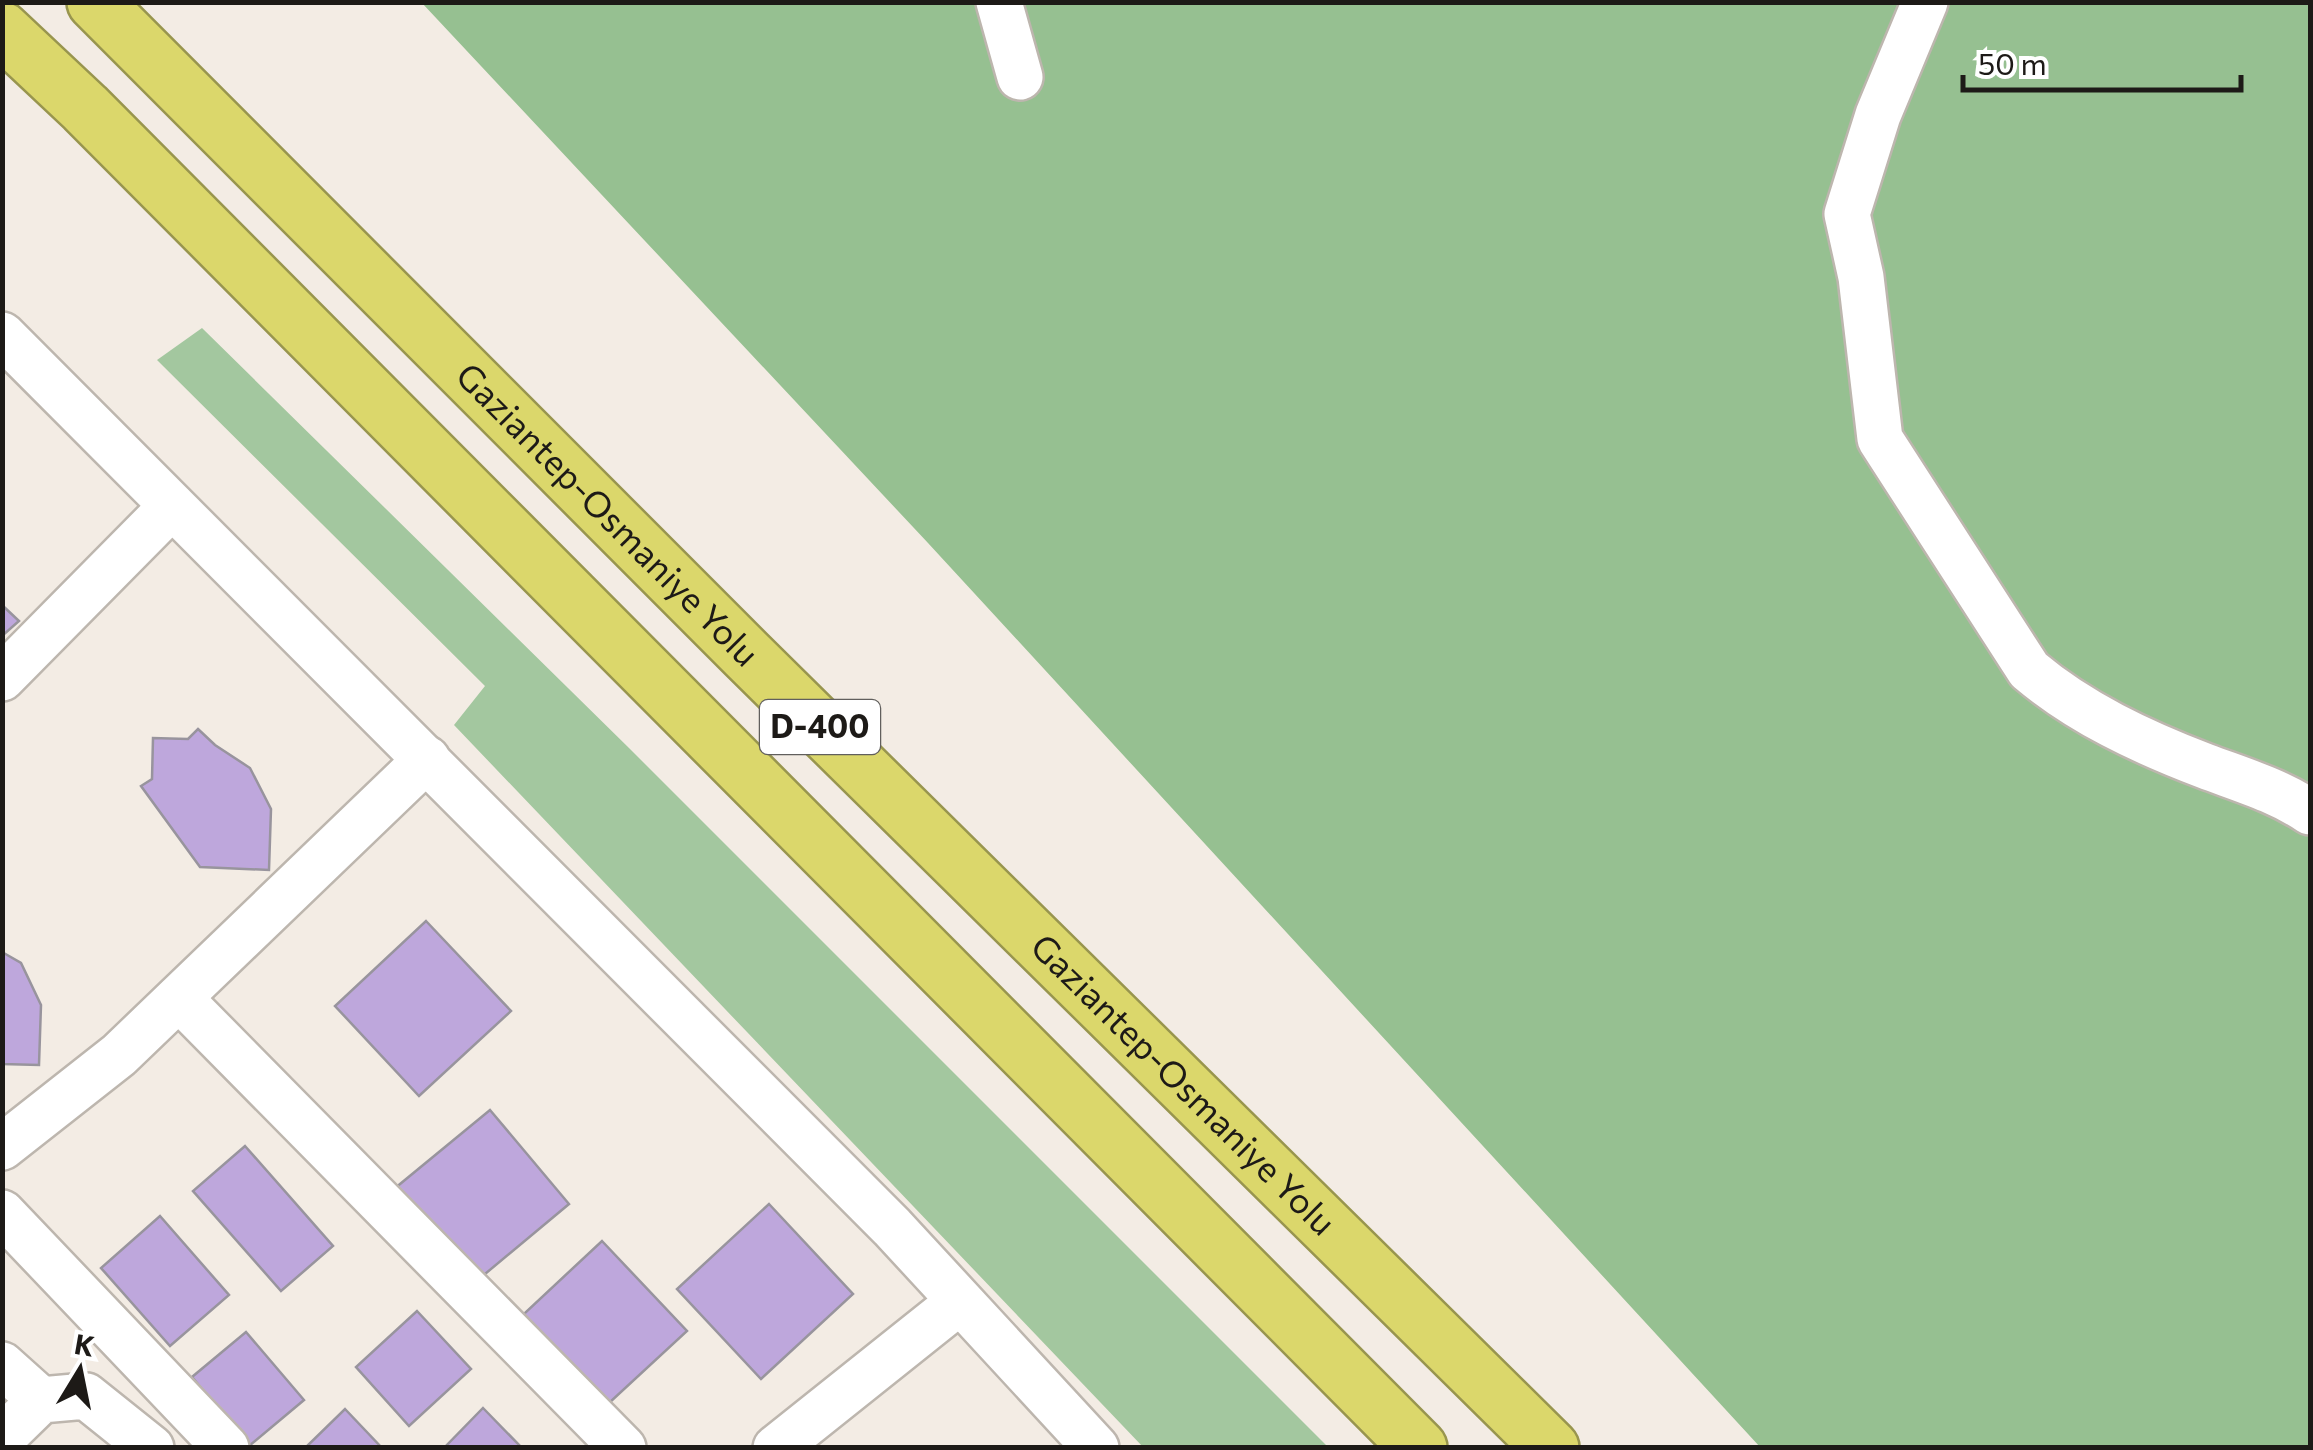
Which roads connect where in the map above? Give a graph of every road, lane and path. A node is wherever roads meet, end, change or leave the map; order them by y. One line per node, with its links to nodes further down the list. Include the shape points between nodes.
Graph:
1 (94, 2): 24 (highway, Gaziantep-Osmaniye Yolu / D-400)
2 (1000, 2): 5 (street)
3 (1925, 2): 10 (street, via 1878,115 1848,214 1880,439 2029,670 2059,695 2133,736 2282,793)
4 (2, 30): 23 (highway, D-400)
5 (1020, 77)
6 (2, 335): 7 (street)
7 (172, 506): 8 (street); 9 (street)
8 (2, 678)
9 (427, 760): 11 (street); 14 (street, via 892,1227)
10 (2310, 812)
11 (179, 998): 12 (street, via 119,1056); 20 (street)
12 (2, 1147)
13 (2, 1212): 19 (street)
14 (958, 1302): 21 (street); 22 (street)
15 (2, 1366): 16 (street)
16 (41, 1400): 17 (street); 18 (street, via 86,1396)
17 (2, 1438)
18 (151, 1448)
19 (226, 1448)
20 (623, 1448)
21 (776, 1448)
22 (1096, 1448)
23 (1419, 1448)
24 (1551, 1448)

